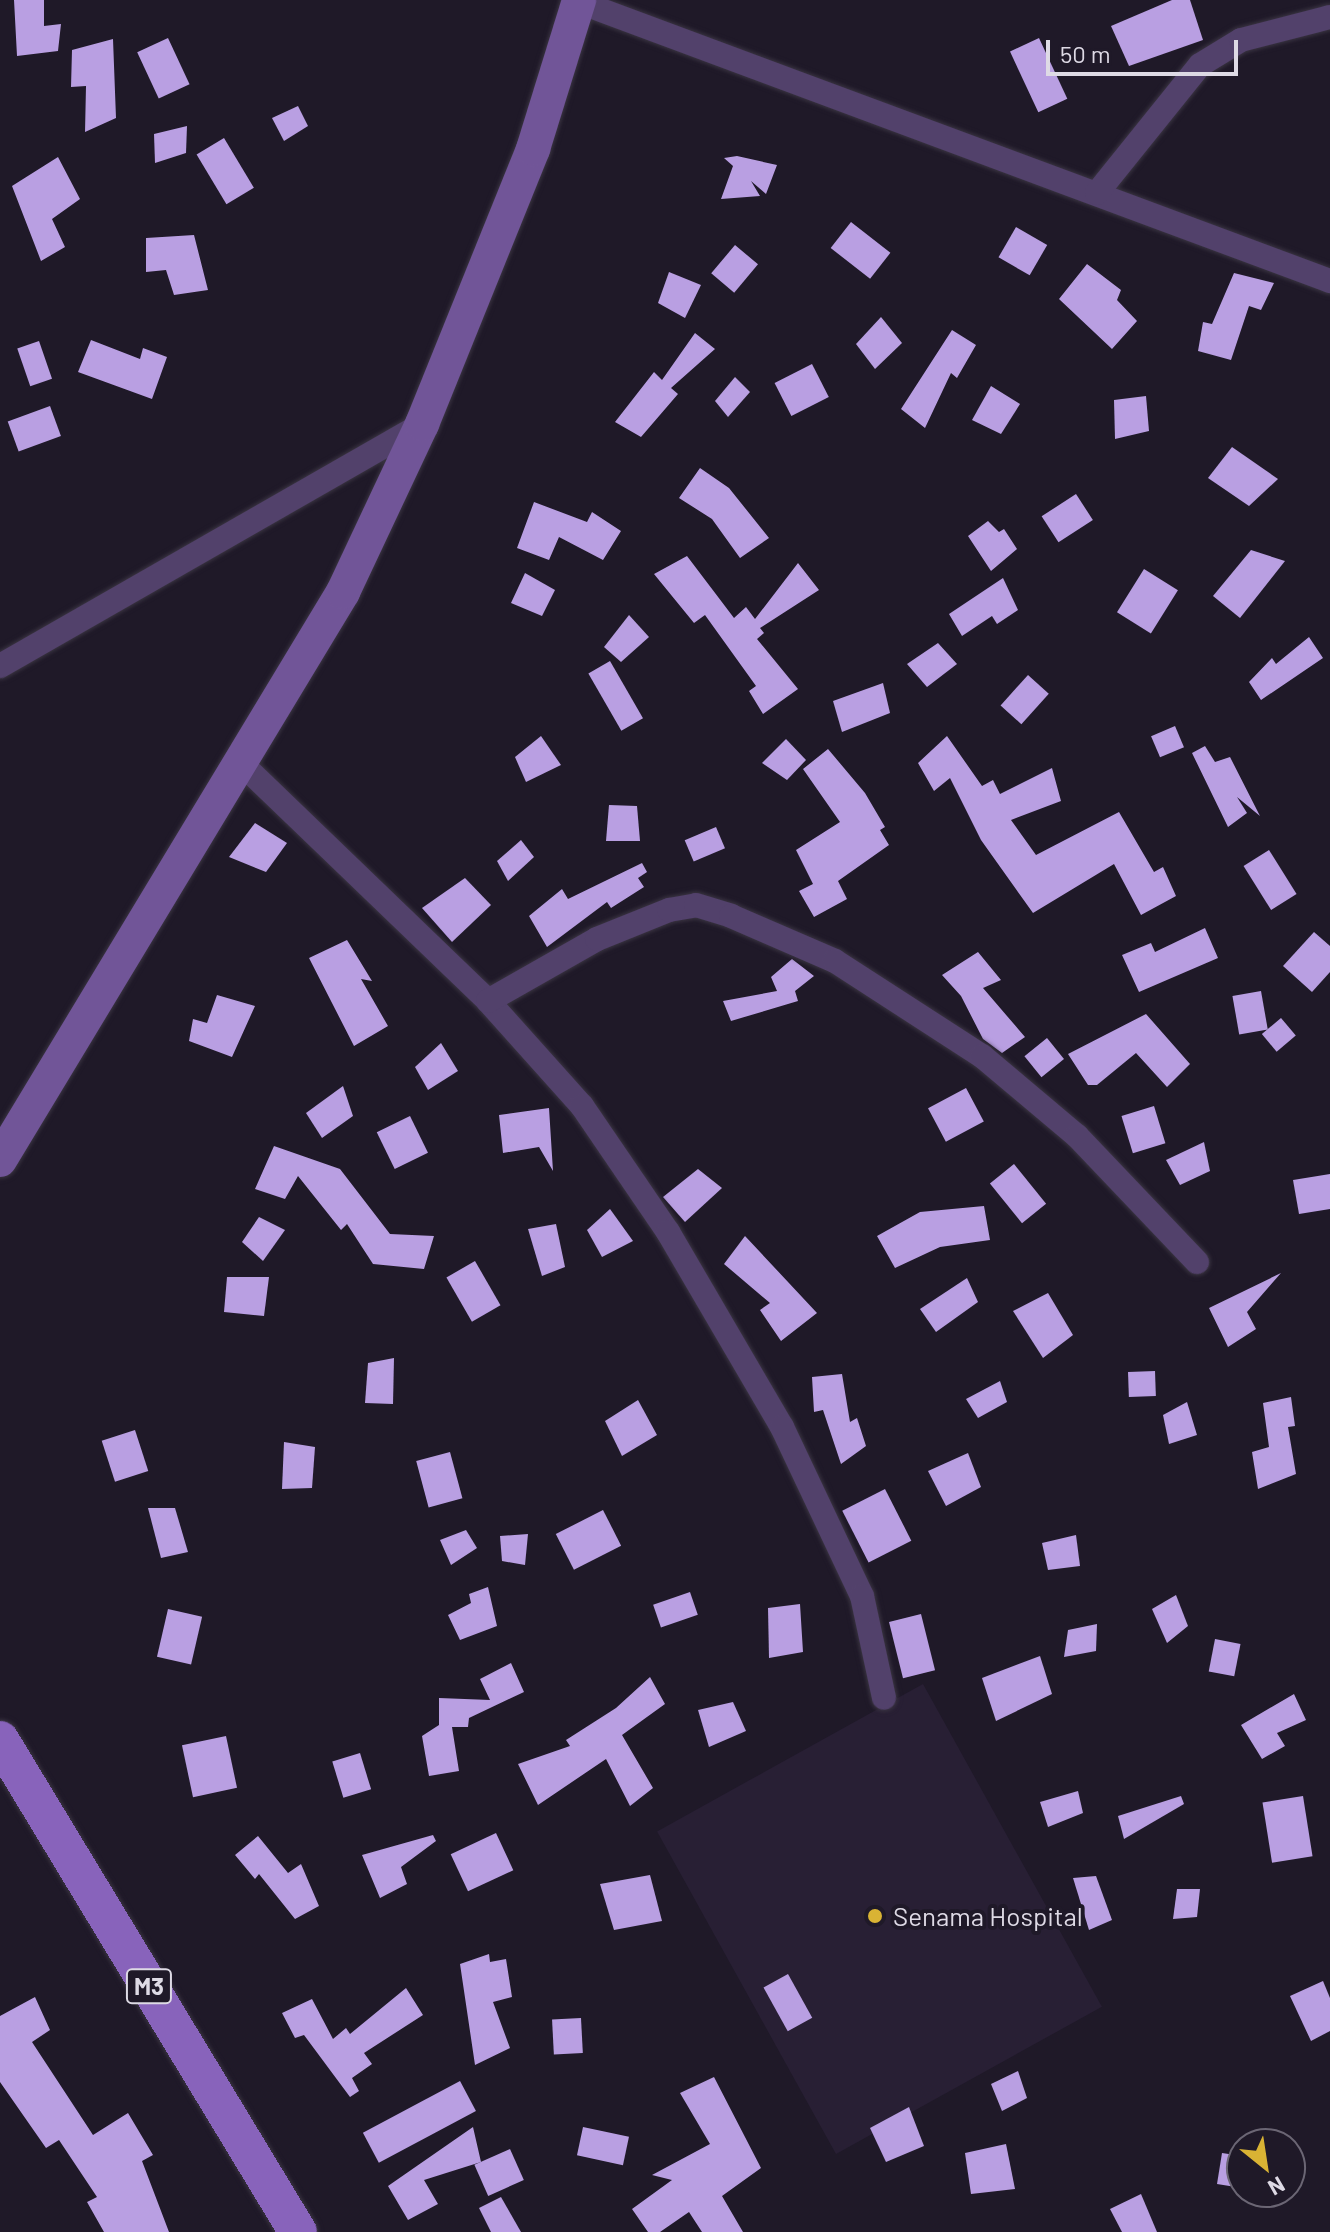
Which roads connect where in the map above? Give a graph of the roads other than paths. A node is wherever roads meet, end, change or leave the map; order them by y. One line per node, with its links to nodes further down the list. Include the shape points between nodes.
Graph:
1 (577, 1): 3 (street); 5 (street, via 533,149)
2 (1330, 17): 3 (street, via 1241,40 1200,65)
3 (1097, 193): 4 (street)
4 (1330, 281)
5 (422, 424): 6 (street); 7 (street, via 317,643)
6 (0, 666)
7 (242, 764): 8 (street); 9 (street)
8 (488, 1001): 10 (street, via 597,939 669,910 696,905 731,916 835,961 982,1056 1077,1136); 11 (street, via 582,1106 668,1232 782,1427 862,1596)
9 (0, 1160)
10 (1197, 1262)
11 (884, 1698)
12 (0, 1740): 13 (main road, M3)
13 (298, 2232)

